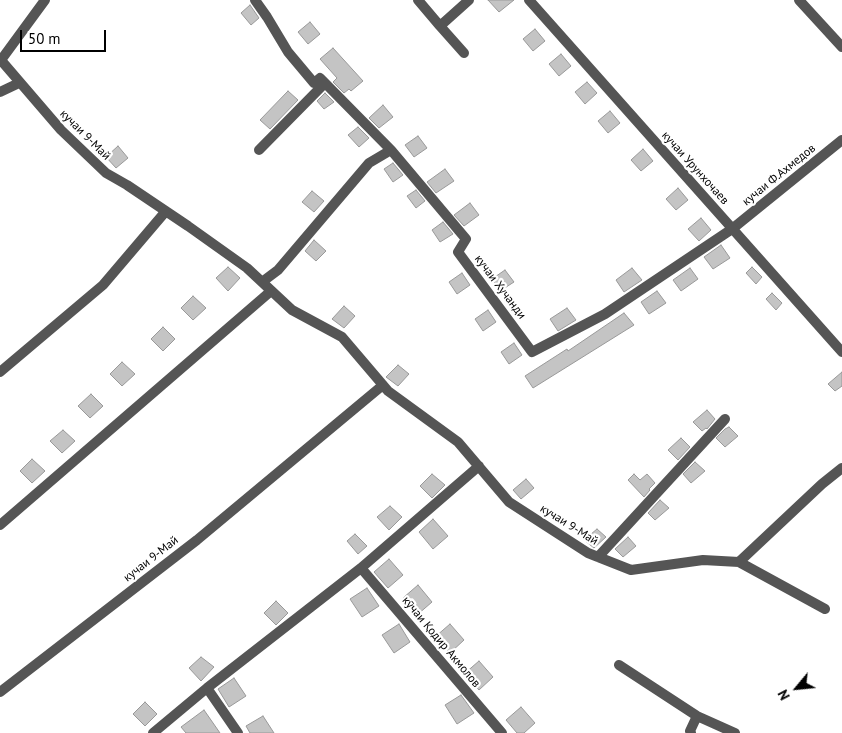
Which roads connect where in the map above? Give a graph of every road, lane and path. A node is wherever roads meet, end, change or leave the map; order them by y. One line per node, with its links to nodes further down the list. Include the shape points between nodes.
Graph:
1 (45, 0): 10 (street)
2 (255, 0): 12 (street, кучаи Хучанди, via 288,52 314,83 320,78)
3 (418, 0): 7 (street)
4 (469, 0): 7 (street)
5 (529, 0): 18 (street, кучаи Урунхочаев)
6 (799, 0): 8 (street)
7 (440, 26): 9 (street)
8 (842, 47)
9 (464, 53)
10 (0, 59): 11 (street, кучаи 9-Май)
11 (19, 83): 13 (street); 17 (street, кучаи 9-Май, via 106,173)
12 (325, 83): 15 (street); 16 (street, кучаи Хучанди)
13 (0, 92)
14 (842, 140): 18 (street, кучаи Ф.Ахмедов)
15 (259, 150)
16 (391, 150): 18 (street, кучаи Хучанди, via 466,239 458,252 532,352 606,314); 19 (street, via 370,163 278,270)
17 (166, 210): 19 (street, кучаи 9-Май); 22 (street, via 102,286)
18 (732, 229): 21 (street, кучаи Урунхочаев)
19 (262, 282): 20 (street, кучаи 9-Май)
20 (271, 291): 23 (street, кучаи 9-Май, via 292,310 342,337); 27 (street)
21 (842, 352)
22 (0, 372)
23 (383, 385): 25 (street, кучаи 9-Май, via 458,442); 34 (street, кучаи 9-Май, via 196,540)
24 (725, 419): 28 (street)
25 (479, 466): 28 (street, кучаи 9-Май, via 509,502); 30 (street)
26 (842, 468): 29 (street)
27 (0, 525)
28 (598, 557): 29 (street, кучаи 9-Май, via 631,570 703,560)
29 (739, 562): 31 (street)
30 (361, 568): 33 (street); 39 (street, кӯчаи Қодир Акмолов)
31 (825, 609)
32 (619, 665): 35 (street)
33 (207, 688): 37 (street); 38 (street)
34 (0, 692)
35 (697, 716): 36 (street); 40 (street)
36 (688, 732)
37 (153, 733)
38 (238, 733)
39 (502, 733)
40 (735, 733)

